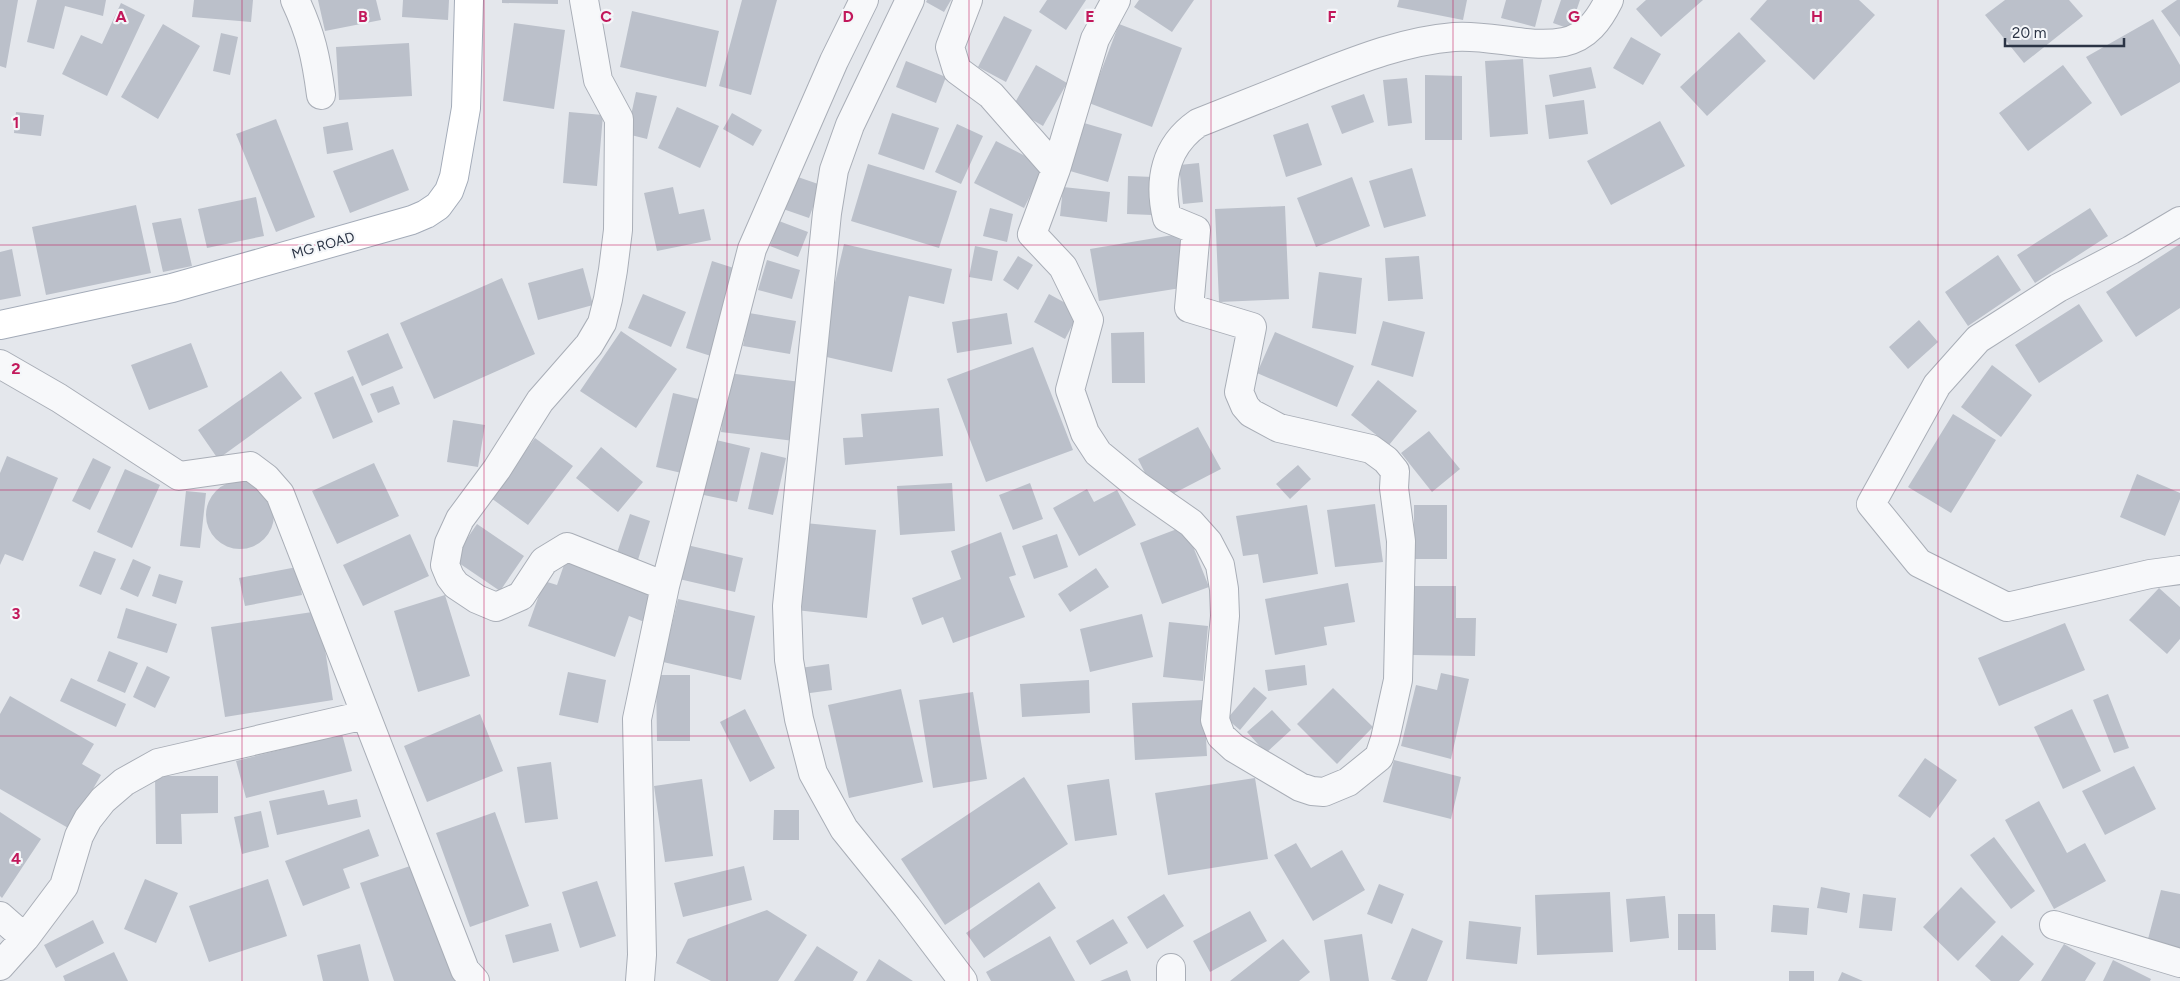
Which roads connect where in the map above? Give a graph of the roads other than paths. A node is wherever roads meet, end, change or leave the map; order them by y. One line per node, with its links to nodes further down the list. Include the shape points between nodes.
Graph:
1 (295, 0): 9 (street, via 314,46)
2 (469, 0): 12 (main road, MG ROAD, via 466,108 454,177 438,206 412,220 172,288)
3 (584, 0): 15 (street, via 598,80 619,119 618,230 608,300 602,323 590,345 540,401 497,469 460,519 449,543 446,565 456,585 496,607 521,596 544,561 568,548)
4 (864, 0): 15 (street, via 752,249)
5 (910, 0): 24 (street, via 850,125 834,170 787,606 789,660 798,719 813,773 844,829)
6 (968, 0): 10 (street, via 950,47 957,70 991,95)
7 (1116, 0): 10 (street, via 1095,40)
8 (1609, 0): 10 (street, via 1596,24 1580,36 1564,42 1546,44 1454,37 1410,44 1367,56 1198,123 1177,141 1169,155 1164,178 1167,218 1196,230 1189,308 1252,327 1239,392 1251,413 1279,428 1371,449 1395,471 1401,541 1401,597 1398,680 1392,711 1379,757 1348,782 1324,792 1300,788 1220,736 1215,720 1225,616 1220,565 1208,542 1191,523 1098,453 1085,433 1070,390 1089,320 1063,267 1032,234)
9 (321, 94)
10 (1056, 169)
11 (2180, 221): 14 (street, via 2058,288 1978,339 1937,386 1871,504 1919,563 2007,607)
12 (0, 325)
13 (0, 364): 16 (street, via 179,476 250,466 266,478 280,494)
14 (2180, 570)
15 (666, 586): 23 (street, via 637,720)
16 (365, 715): 19 (street, via 158,763 124,782 88,819 76,845 64,886); 22 (street, via 465,970)
17 (0, 916): 19 (street)
18 (2054, 925): 20 (street)
19 (25, 938): 21 (street)
20 (2180, 963)
21 (0, 966)
22 (475, 981)
23 (640, 981)
24 (963, 981)

